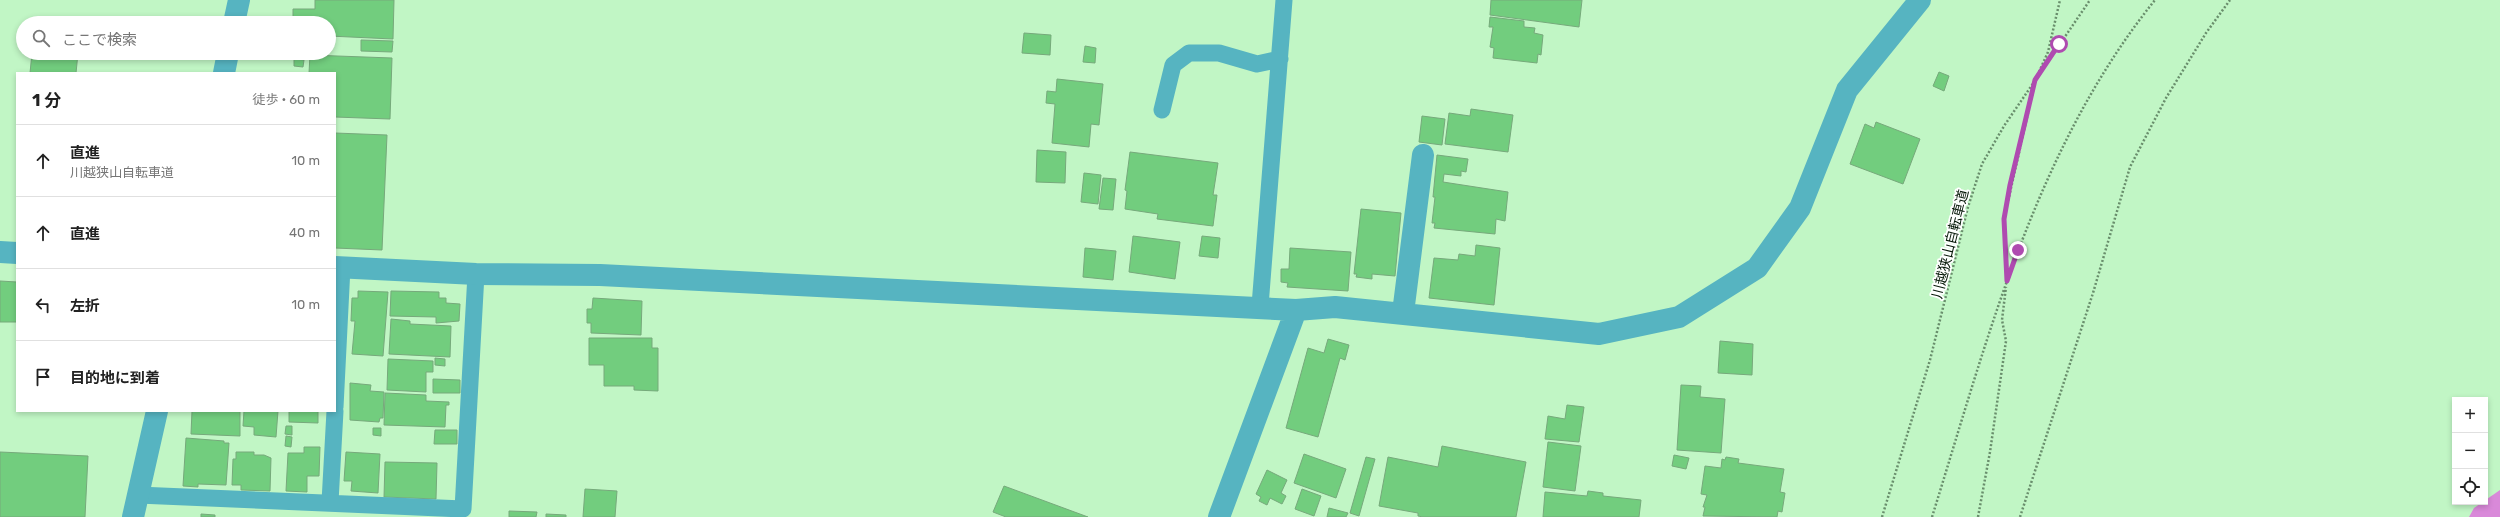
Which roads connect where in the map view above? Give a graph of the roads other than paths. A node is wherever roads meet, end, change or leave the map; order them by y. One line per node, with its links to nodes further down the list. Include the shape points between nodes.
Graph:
1 (239, 0): 4 (street)
2 (1284, 0): 5 (lane)
3 (1920, 0): 16 (street, via 1847,90 1800,208 1757,268 1679,317 1599,334 1474,323)
4 (236, 16)
5 (1280, 59): 8 (lane, via 1257,64 1220,53 1189,53 1173,65); 14 (lane)
6 (227, 60): 7 (street)
7 (224, 72)
8 (1162, 110)
9 (1423, 154): 16 (street)
10 (0, 252): 11 (street)
11 (16, 253)
12 (339, 267): 13 (street); 17 (lane)
13 (476, 274): 14 (street, via 600,275); 21 (lane, via 463,509)
14 (1260, 306): 15 (street)
15 (1296, 310): 16 (street, via 1335,307); 23 (street)
16 (1403, 313)
17 (336, 372)
18 (157, 412): 20 (street)
19 (335, 412): 21 (lane)
20 (138, 495): 21 (lane); 22 (street)
21 (330, 502)
22 (133, 517)
23 (1219, 517)

